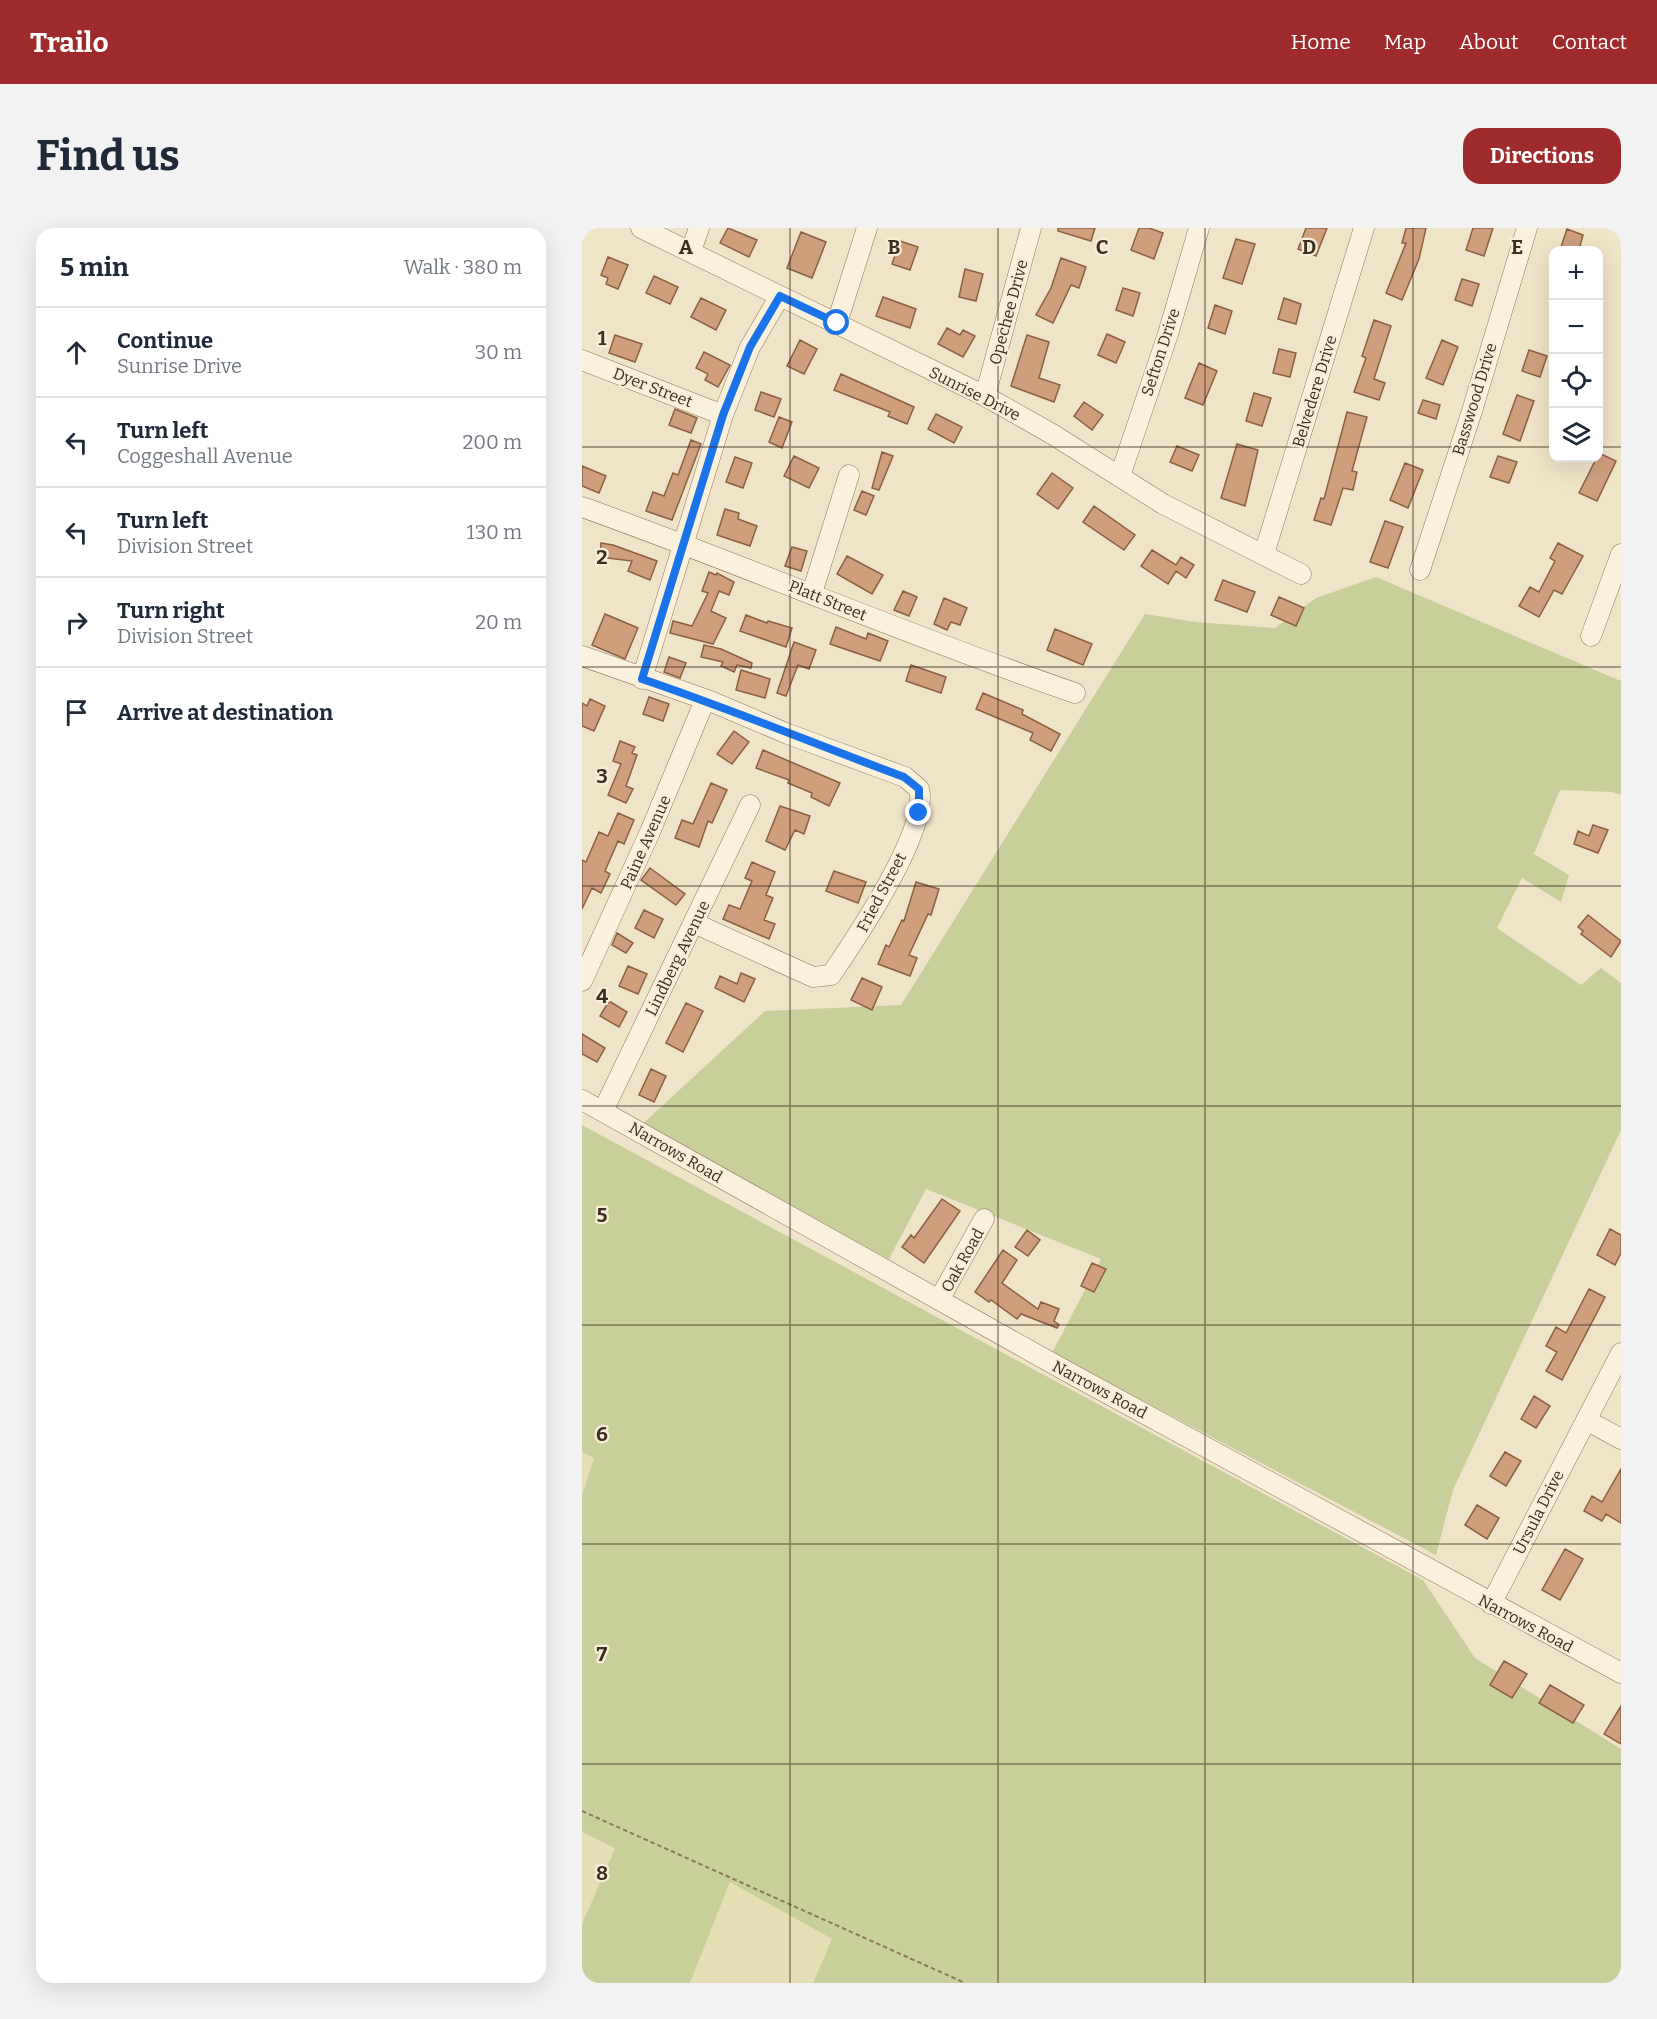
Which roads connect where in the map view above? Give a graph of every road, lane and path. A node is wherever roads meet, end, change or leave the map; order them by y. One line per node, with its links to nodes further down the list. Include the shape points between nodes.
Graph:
1 (641, 228): 8 (street, Sunrise Drive)
2 (699, 228): 8 (street)
3 (867, 228): 10 (street)
4 (1031, 228): 12 (street, Opechee Drive)
5 (1199, 228): 15 (street, Sefton Drive, via 1168,334)
6 (1364, 228): 18 (street, Belvedere Drive)
7 (1527, 228): 20 (street, Basswood Drive)
8 (691, 252): 9 (street, Sunrise Drive)
9 (780, 296): 10 (street, Sunrise Drive); 13 (street, via 750,347)
10 (837, 323): 12 (street, Sunrise Drive)
11 (582, 360): 13 (street, Dyer Street)
12 (985, 396): 15 (street, Sunrise Drive)
13 (723, 415): 17 (street)
14 (849, 475): 22 (street)
15 (1119, 476): 18 (street, Sunrise Drive, via 1180,513)
16 (582, 507): 17 (street, Platt Street)
17 (683, 546): 22 (street, Platt Street); 25 (street)
18 (1264, 554): 21 (street, Sunrise Drive)
19 (1621, 554): 23 (street)
20 (1420, 570)
21 (1301, 574)
22 (812, 593): 26 (street, Platt Street)
23 (1591, 636)
24 (582, 656): 25 (street)
25 (642, 679): 27 (street)
26 (1075, 693)
27 (705, 700): 29 (street, Fried Street, via 904,777 919,789 920,798 913,830 870,918 831,975 813,978); 30 (street, Paine Avenue)
28 (750, 805): 29 (street, Lindberg Avenue)
29 (694, 922): 32 (street, Lindberg Avenue)
30 (582, 981)
31 (582, 1100): 32 (street, Narrows Road)
32 (603, 1111): 34 (street, Narrows Road)
33 (984, 1219): 34 (street, Oak Road)
34 (939, 1300): 38 (street, Narrows Road)
35 (1621, 1353): 36 (street, Ursula Drive)
36 (1586, 1420): 37 (street); 38 (street, Ursula Drive)
37 (1621, 1439)
38 (1491, 1604): 39 (street, Narrows Road)
39 (1621, 1673)
40 (582, 1811): 41 (path)
41 (965, 1983)

